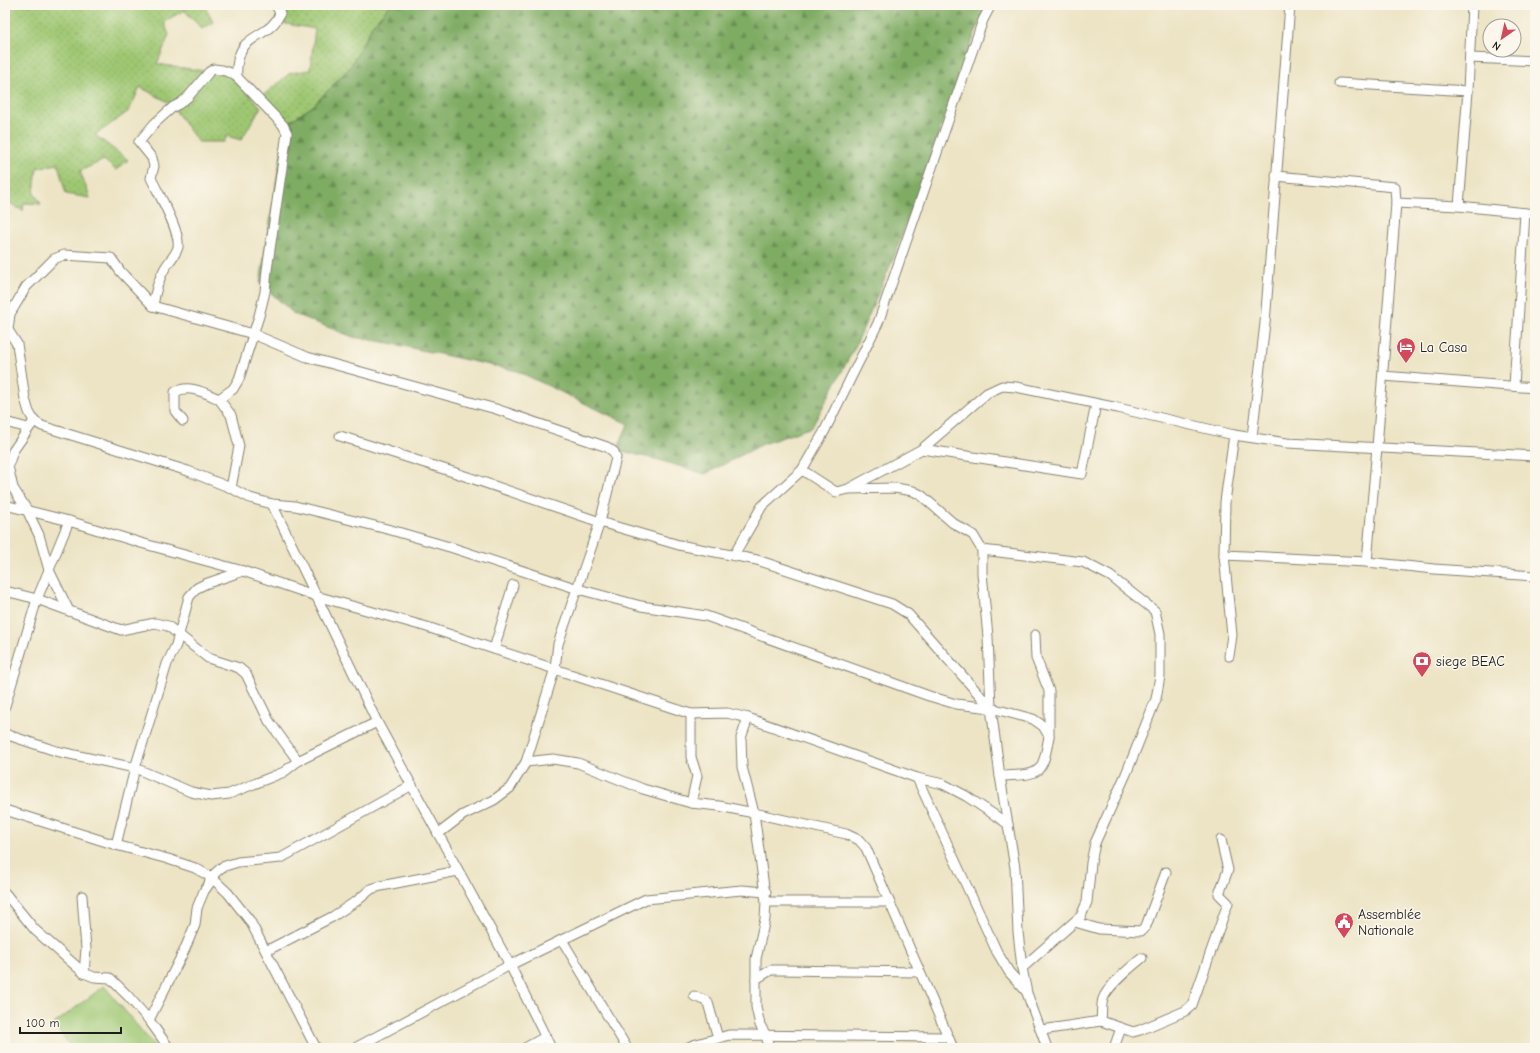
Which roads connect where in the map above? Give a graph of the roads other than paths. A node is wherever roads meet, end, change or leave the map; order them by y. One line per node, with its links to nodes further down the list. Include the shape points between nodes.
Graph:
1 (991, 5): 32 (street, via 980,28 878,323 824,432)
2 (1290, 5): 10 (street)
3 (1472, 5): 5 (street)
4 (279, 8): 7 (street, via 277,20 269,29 245,45 236,68)
5 (1470, 58): 6 (street); 9 (street)
6 (1535, 61)
7 (237, 78): 15 (street, via 222,70 214,69 208,72 188,97 155,123 139,142 152,158 154,166 151,178 178,238 178,246 155,289); 17 (street, via 283,125 287,133 265,292)
8 (1339, 83): 9 (street)
9 (1468, 91): 12 (street)
10 (1276, 176): 11 (street, via 1395,188); 28 (street, via 1265,323)
11 (1396, 203): 12 (street); 18 (street)
12 (1459, 206): 13 (street)
13 (1525, 213): 14 (street); 19 (street)
14 (1535, 214)
15 (153, 306): 16 (street, via 110,258 64,255 54,259 26,287 10,314); 17 (street)
16 (6, 330): 25 (street, via 17,344)
17 (253, 334): 21 (street, via 239,379 233,389); 39 (street, via 307,357 496,409 607,447 614,452 616,458)
18 (1383, 376): 19 (street); 29 (street)
19 (1514, 386): 20 (street)
20 (1535, 388)
21 (219, 399): 23 (street, via 188,388 175,392 175,411); 33 (street, via 231,415 238,446)
22 (1096, 404): 26 (street); 30 (street, via 1002,386 987,392); 30 (street, via 1082,474)
23 (183, 421)
24 (5, 422): 25 (street)
25 (31, 424): 33 (street, via 188,471); 37 (street, via 13,451 8,466 13,488)
26 (1234, 435): 28 (street); 42 (street, via 1225,502)
27 (340, 436): 39 (street)
28 (1252, 437): 29 (street, via 1287,443)
29 (1377, 447): 31 (street); 43 (street)
30 (922, 449): 34 (street)
31 (1535, 456)
32 (802, 470): 34 (street, via 836,492); 41 (street, via 762,506)
33 (231, 488): 35 (street, via 250,498)
34 (848, 489): 40 (street, via 895,488 914,491 953,523 973,535)
35 (272, 504): 48 (street, via 295,506 391,530); 50 (street)
36 (5, 505): 37 (street)
37 (27, 510): 38 (street); 44 (street, via 39,535)
38 (69, 521): 44 (street); 45 (street)
39 (600, 522): 41 (street, via 679,545); 48 (street)
40 (982, 550): 59 (street); 86 (street, via 1083,562 1110,576 1155,611 1160,634 1160,676 1156,699 1095,843 1088,902)
41 (734, 555): 59 (street, via 757,560 901,609)
42 (1224, 555): 43 (street); 56 (street, via 1232,635)
43 (1367, 562): 46 (street)
44 (49, 570): 51 (street); 52 (street)
45 (243, 571): 50 (street); 53 (street, via 197,588 189,597)
46 (1535, 576)
47 (513, 585): 55 (street)
48 (578, 589): 57 (street, via 558,644); 59 (street, via 641,606 706,616 929,696 956,704)
49 (5, 591): 51 (street)
50 (316, 596): 55 (street, via 427,626); 62 (street)
51 (37, 599): 52 (street); 58 (street)
52 (69, 611): 53 (street, via 121,630 155,624 168,626)
53 (178, 635): 65 (street, via 208,658 239,668 246,674 269,720); 67 (street)
54 (1035, 635): 64 (street, via 1036,658 1049,691)
55 (494, 649): 57 (street)
56 (1229, 656)
57 (555, 668): 60 (street); 66 (street)
58 (5, 706)
59 (991, 708): 64 (street, via 1033,719 1043,726); 68 (street)
60 (691, 714): 61 (street, via 727,713); 71 (street, via 691,757 697,776)
61 (748, 718): 69 (street); 73 (street, via 741,738 742,767)
62 (376, 722): 65 (street); 70 (street)
63 (5, 734): 67 (street, via 56,751)
64 (1049, 736): 68 (street, via 1045,760 1037,771 1030,775)
65 (298, 761): 67 (street, via 284,772 248,787 229,794 211,796 191,792)
66 (526, 762): 71 (street, via 553,759 578,763 643,789); 75 (street, via 510,788 494,800 463,815)
67 (135, 768): 77 (street)
68 (1000, 776): 74 (street)
69 (917, 778): 74 (street, via 943,784); 95 (street, via 997,952 1009,972)
70 (412, 785): 75 (street); 80 (street, via 282,858 238,862 222,867)
71 (690, 804): 73 (street, via 719,806)
72 (5, 810): 77 (street)
73 (754, 813): 81 (street); 85 (street, via 846,834 859,840 866,848)
74 (1008, 824): 91 (street, via 1015,868)
75 (438, 834): 78 (street)
76 (1221, 840): 99 (street, via 1228,870 1219,894 1228,903 1192,1005 1185,1011 1140,1030 1133,1032)
77 (116, 845): 80 (street, via 168,859)
78 (458, 871): 88 (street, via 371,889 332,917); 90 (street)
79 (1166, 872): 86 (street, via 1146,926 1141,931 1099,929)
80 (212, 877): 88 (street, via 250,921); 97 (street, via 197,908 195,925 184,951)
81 (766, 892): 84 (street); 87 (street, via 742,890 646,899)
82 (5, 893): 93 (street, via 34,930)
83 (82, 896): 93 (street, via 86,949)
84 (766, 902): 85 (street); 94 (street, via 756,959)
85 (889, 902): 92 (street)
86 (1075, 922): 91 (street)
87 (562, 940): 90 (street); 110 (street)
88 (266, 951): 106 (street)
89 (1142, 958): 98 (street, via 1128,969 1105,995)
90 (510, 965): 102 (street); 107 (street)
91 (1022, 968): 95 (street)
92 (919, 972): 94 (street, via 771,970); 103 (street)
93 (84, 973): 97 (street, via 94,977 110,978)
94 (756, 979): 101 (street, via 756,1007 760,1025)
95 (1027, 992): 100 (street)
96 (694, 996): 104 (street, via 708,1003)
97 (149, 1020): 105 (street)
98 (1101, 1021): 99 (street); 100 (street)
99 (1121, 1028): 115 (street)
100 (1042, 1030): 114 (street)
101 (766, 1035): 103 (street); 104 (street, via 730,1035); 112 (street)
102 (545, 1037): 108 (street); 109 (street)
103 (948, 1037): 113 (street)
104 (718, 1038): 111 (street)
105 (169, 1048)
106 (316, 1048)
107 (355, 1048)
108 (525, 1048)
109 (551, 1048)
110 (627, 1048)
111 (687, 1048)
112 (769, 1048)
113 (953, 1048)
114 (1047, 1048)
115 (1114, 1048)

